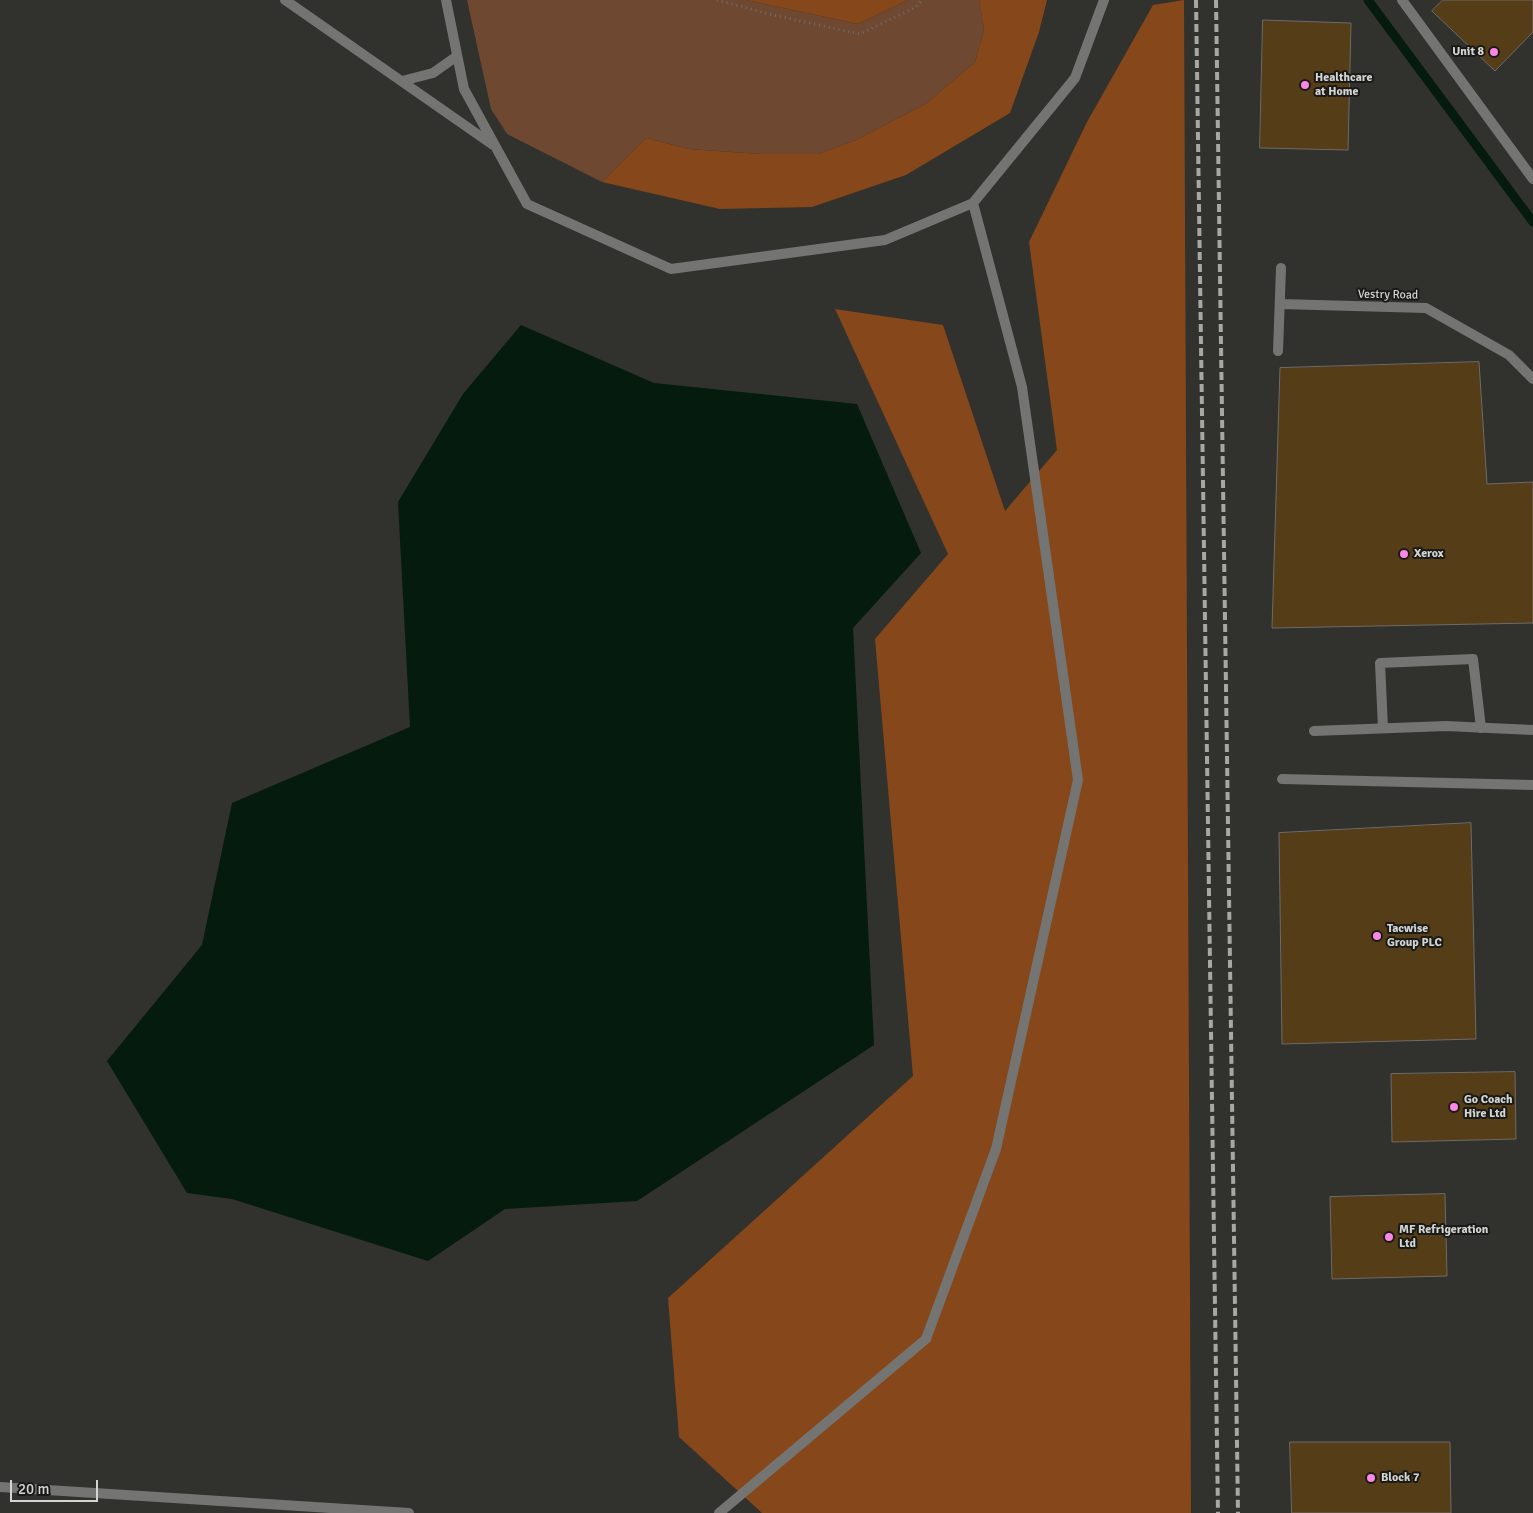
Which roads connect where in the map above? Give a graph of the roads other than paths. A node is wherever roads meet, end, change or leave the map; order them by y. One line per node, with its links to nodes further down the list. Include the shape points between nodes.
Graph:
1 (285, 0): 6 (street)
2 (446, 0): 5 (street)
3 (1104, 0): 9 (street, via 1075,78)
4 (1402, 0): 8 (street)
5 (457, 56): 6 (street, via 433,73); 7 (street, via 464,89)
6 (402, 81): 7 (street)
7 (496, 147): 9 (street, via 527,204 671,269 885,240)
8 (1533, 179)
9 (973, 203): 22 (street, via 1022,387 1078,780 996,1148 926,1339)
10 (1281, 268): 11 (street)
11 (1280, 304): 12 (street); 13 (street, Vestry Road, via 1426,308 1509,355)
12 (1278, 351)
13 (1533, 379)
14 (1382, 728): 15 (street); 15 (street, via 1380,663 1473,660); 17 (street)
15 (1480, 728): 16 (street)
16 (1533, 730)
17 (1314, 731)
18 (1282, 780): 19 (street)
19 (1533, 786)
20 (0, 1488): 21 (street)
21 (408, 1513)
22 (719, 1513)

